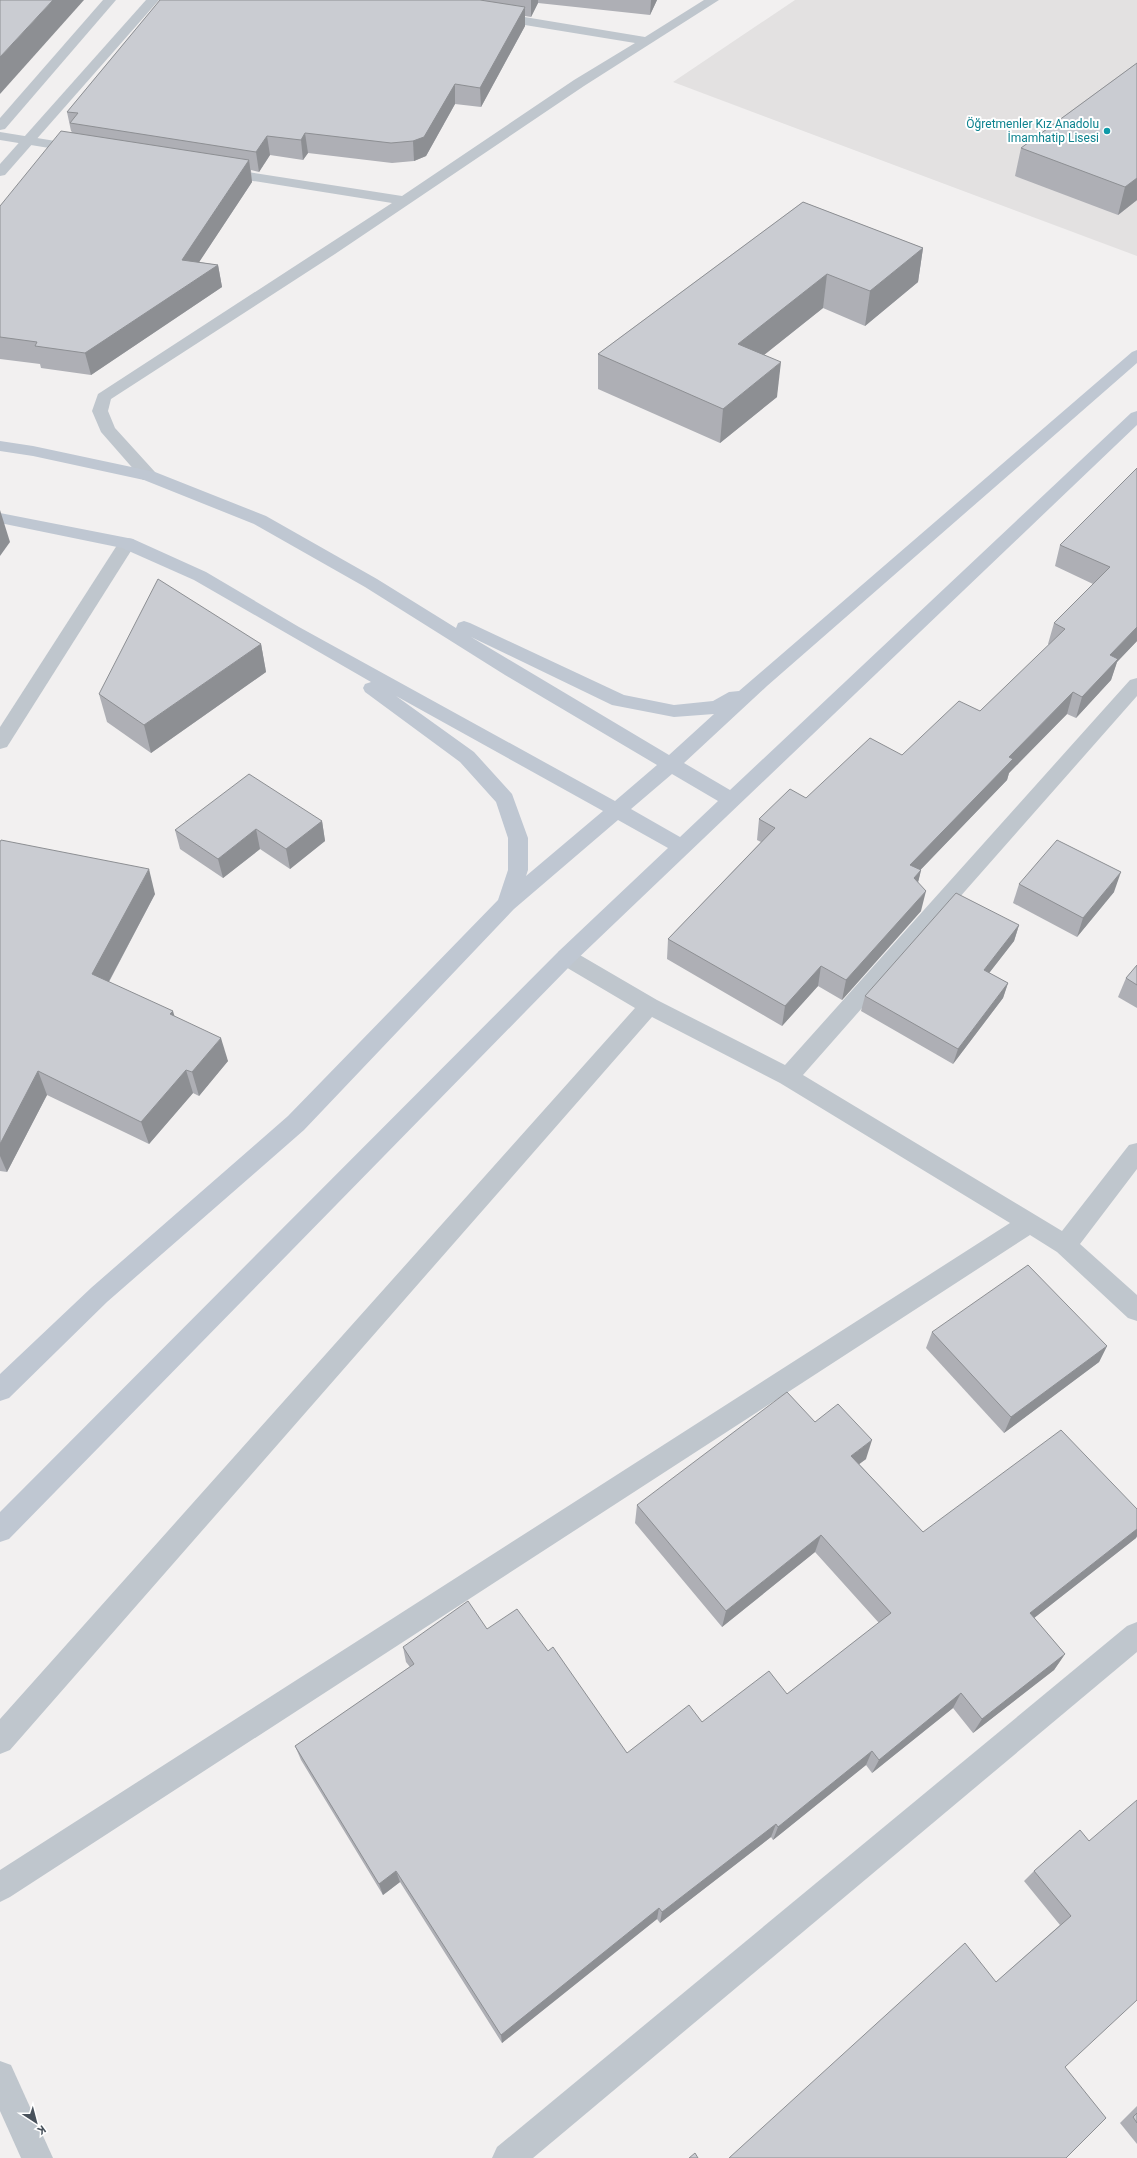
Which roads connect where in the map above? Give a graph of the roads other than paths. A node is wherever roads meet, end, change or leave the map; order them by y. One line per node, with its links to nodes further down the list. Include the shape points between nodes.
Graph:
1 (110, 0): 6 (street)
2 (153, 0): 8 (street)
3 (713, 0): 5 (street)
4 (484, 14): 5 (street)
5 (647, 41): 12 (street)
6 (0, 126)
7 (0, 136): 8 (street)
8 (30, 141): 9 (street); 11 (street)
9 (92, 151)
10 (208, 169): 12 (street)
11 (0, 172)
12 (402, 200): 16 (street, via 330,251 104,397 100,411 107,429)
13 (1137, 355): 21 (main road)
14 (1137, 416): 25 (main road)
15 (0, 446): 16 (main road)
16 (150, 476): 19 (main road, via 260,520)
17 (0, 518): 18 (main road)
18 (127, 543): 20 (main road, via 200,576); 23 (street)
19 (371, 583): 21 (main road, via 619,700 674,711 717,707); 24 (main road, via 511,671)
20 (293, 631): 26 (main road); 28 (main road, via 467,757 505,799 518,838 518,870)
21 (760, 682): 24 (main road)
22 (1137, 684): 31 (street)
23 (0, 742)
24 (671, 764): 25 (main road); 26 (main road)
25 (731, 800): 27 (main road)
26 (616, 810): 27 (main road); 28 (main road)
27 (681, 846): 29 (main road)
28 (507, 904): 36 (main road, via 296,1123 99,1295)
29 (566, 957): 30 (street); 37 (main road)
30 (649, 1006): 31 (street); 39 (street)
31 (788, 1077): 33 (street)
32 (1137, 1152): 34 (street)
33 (1030, 1223): 34 (street); 40 (street)
34 (1065, 1245): 35 (street)
35 (1137, 1310)
36 (0, 1390)
37 (0, 1530)
38 (1137, 1636): 43 (street)
39 (0, 1740)
40 (0, 1887)
41 (0, 2076): 42 (street)
42 (36, 2158)
43 (508, 2158)

